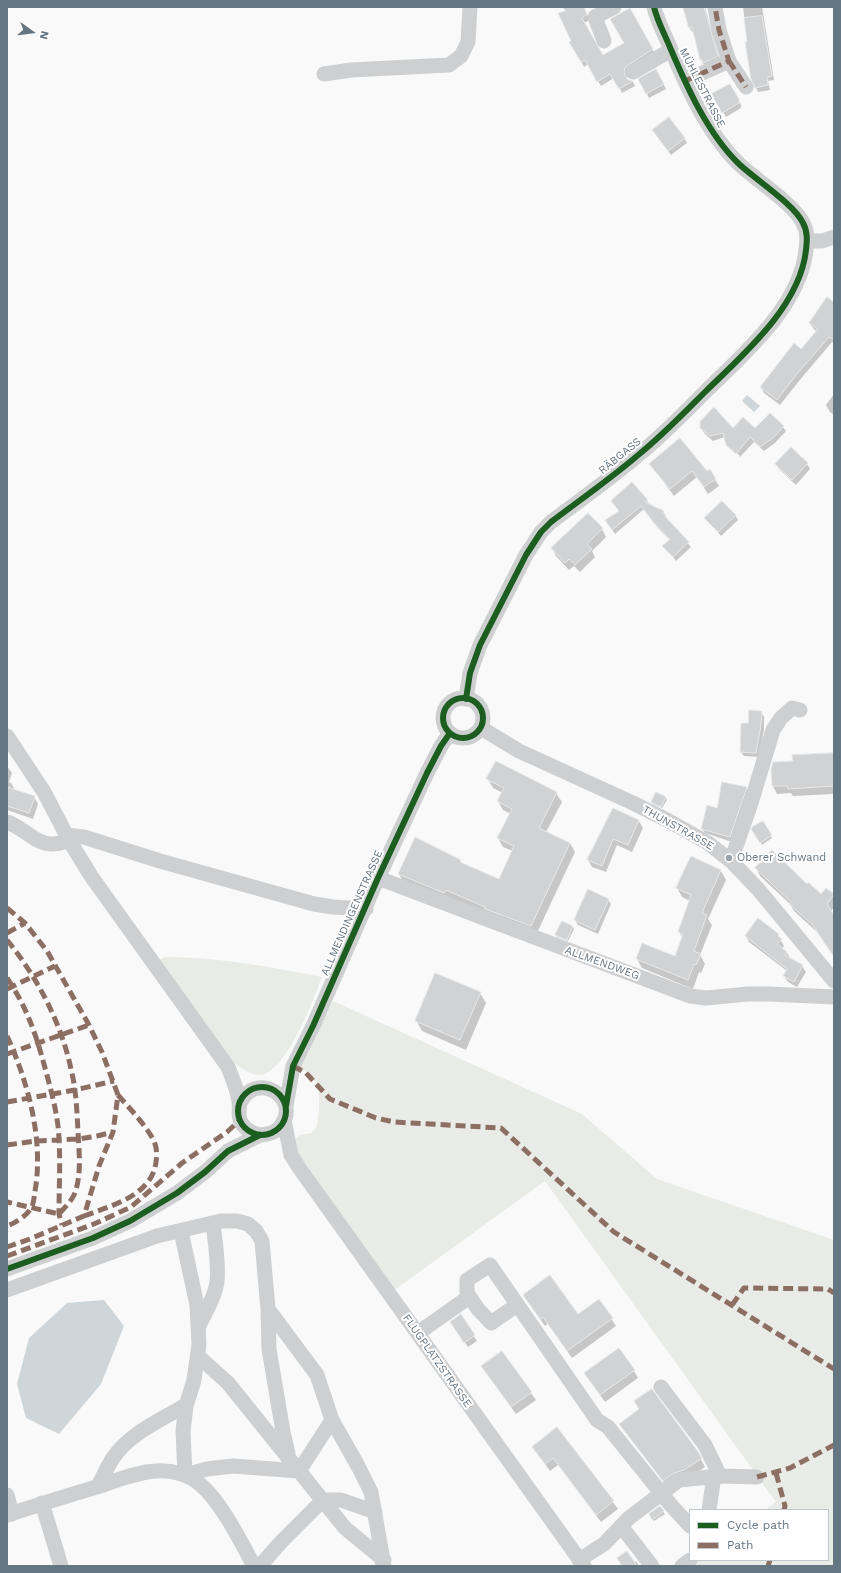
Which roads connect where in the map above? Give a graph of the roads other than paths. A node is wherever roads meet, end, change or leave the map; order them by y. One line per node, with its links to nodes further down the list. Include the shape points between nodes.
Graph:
1 (470, 7): 9 (street, via 468,42 462,56 449,65 351,70)
2 (614, 7): 5 (street, via 595,17)
3 (654, 7): 6 (street, MÜHLESTRASSE)
4 (715, 7): 7 (street)
5 (604, 41)
6 (671, 50): 8 (street); 10 (street, MÜHLESTRASSE)
7 (729, 61): 10 (street, MÜHLESTRASSE); 11 (street)
8 (633, 72)
9 (324, 74)
10 (685, 81): 13 (street, MÜHLESTRASSE, via 726,150 797,214 803,223)
11 (746, 87)
12 (834, 237): 13 (street, via 822,241)
13 (807, 241): 14 (street, RÄBGASS, via 805,260 798,278 768,329 662,435 551,522 542,532 526,555 480,645 470,673)
14 (466, 699): 16 (street, via 481,710); 17 (street, via 454,701 445,710 444,723)
15 (800, 710): 21 (street, via 792,708 773,730)
16 (481, 728): 17 (street, via 476,734 464,738); 21 (street, THUNSTRASSE, via 519,752 667,820 708,843)
17 (450, 733): 22 (street, ALLMENDINGENSTRASSE, via 434,757)
18 (7, 736): 20 (street, via 44,792)
19 (7, 822): 20 (street, via 41,842 52,844)
20 (68, 838): 23 (street, via 84,837 314,904); 27 (street, via 91,876)
21 (731, 862): 24 (street, THUNSTRASSE, via 758,889)
22 (378, 878): 23 (street, ALLMENDINGENSTRASSE); 25 (street, ALLMENDWEG, via 690,996 706,998 768,994)
23 (366, 909): 26 (street, ALLMENDINGENSTRASSE)
24 (834, 981)
25 (834, 997)
26 (292, 1066): 28 (street, ALLMENDINGENSTRASSE); 30 (street, ALLMENDINGENSTRASSE)
27 (228, 1067): 28 (street); 29 (street)
28 (263, 1088): 29 (street, via 247,1093); 30 (street, via 277,1092 282,1098)
29 (240, 1103): 31 (street)
30 (285, 1113): 32 (street, via 276,1130); 34 (street, FLUGPLATZSTRASSE)
31 (240, 1120): 32 (street, via 249,1131); 33 (street, via 236,1136)
32 (262, 1135): 33 (street); 34 (street, FLUGPLATZSTRASSE)
33 (228, 1151): 37 (street, via 177,1193 130,1222)
34 (291, 1155): 43 (street, FLUGPLATZSTRASSE)
35 (213, 1223): 36 (street); 41 (street, via 237,1220 248,1224 256,1231 262,1242); 42 (street, via 217,1283)
36 (181, 1231): 38 (street, via 157,1236); 42 (street, via 197,1305)
37 (7, 1269)
38 (7, 1290)
39 (469, 1297): 40 (street, via 491,1323); 40 (street, via 466,1293 467,1280 490,1265); 43 (street)
40 (517, 1305): 54 (street, via 597,1420 608,1427)
41 (268, 1309): 47 (street, via 317,1375); 48 (street, via 269,1349)
42 (198, 1326): 44 (street)
43 (418, 1333): 63 (street, FLUGPLATZSTRASSE)
44 (198, 1356): 46 (street); 48 (street, via 228,1383)
45 (661, 1387): 51 (street, via 705,1445)
46 (186, 1405): 50 (street, via 183,1431); 53 (street, via 124,1445 113,1458)
47 (332, 1420): 49 (street); 59 (street, via 371,1492)
48 (289, 1458): 49 (street)
49 (299, 1471): 50 (street, via 233,1466); 56 (street)
50 (185, 1475): 53 (street, via 155,1471); 66 (street, via 201,1484 211,1495)
51 (717, 1476): 52 (street); 54 (street, via 679,1480); 58 (street)
52 (757, 1477)
53 (98, 1486): 57 (street)
54 (661, 1493): 61 (street); 62 (street)
55 (7, 1494): 60 (street)
56 (323, 1500): 59 (street, via 341,1500); 64 (street, via 345,1528); 67 (street)
57 (42, 1503): 60 (street); 65 (street)
58 (709, 1509)
59 (375, 1512): 64 (street)
60 (9, 1515)
61 (689, 1525)
62 (621, 1526): 63 (street); 68 (street)
63 (581, 1563)
64 (381, 1564)
65 (61, 1566)
66 (254, 1566)
67 (260, 1566)
68 (652, 1566)

